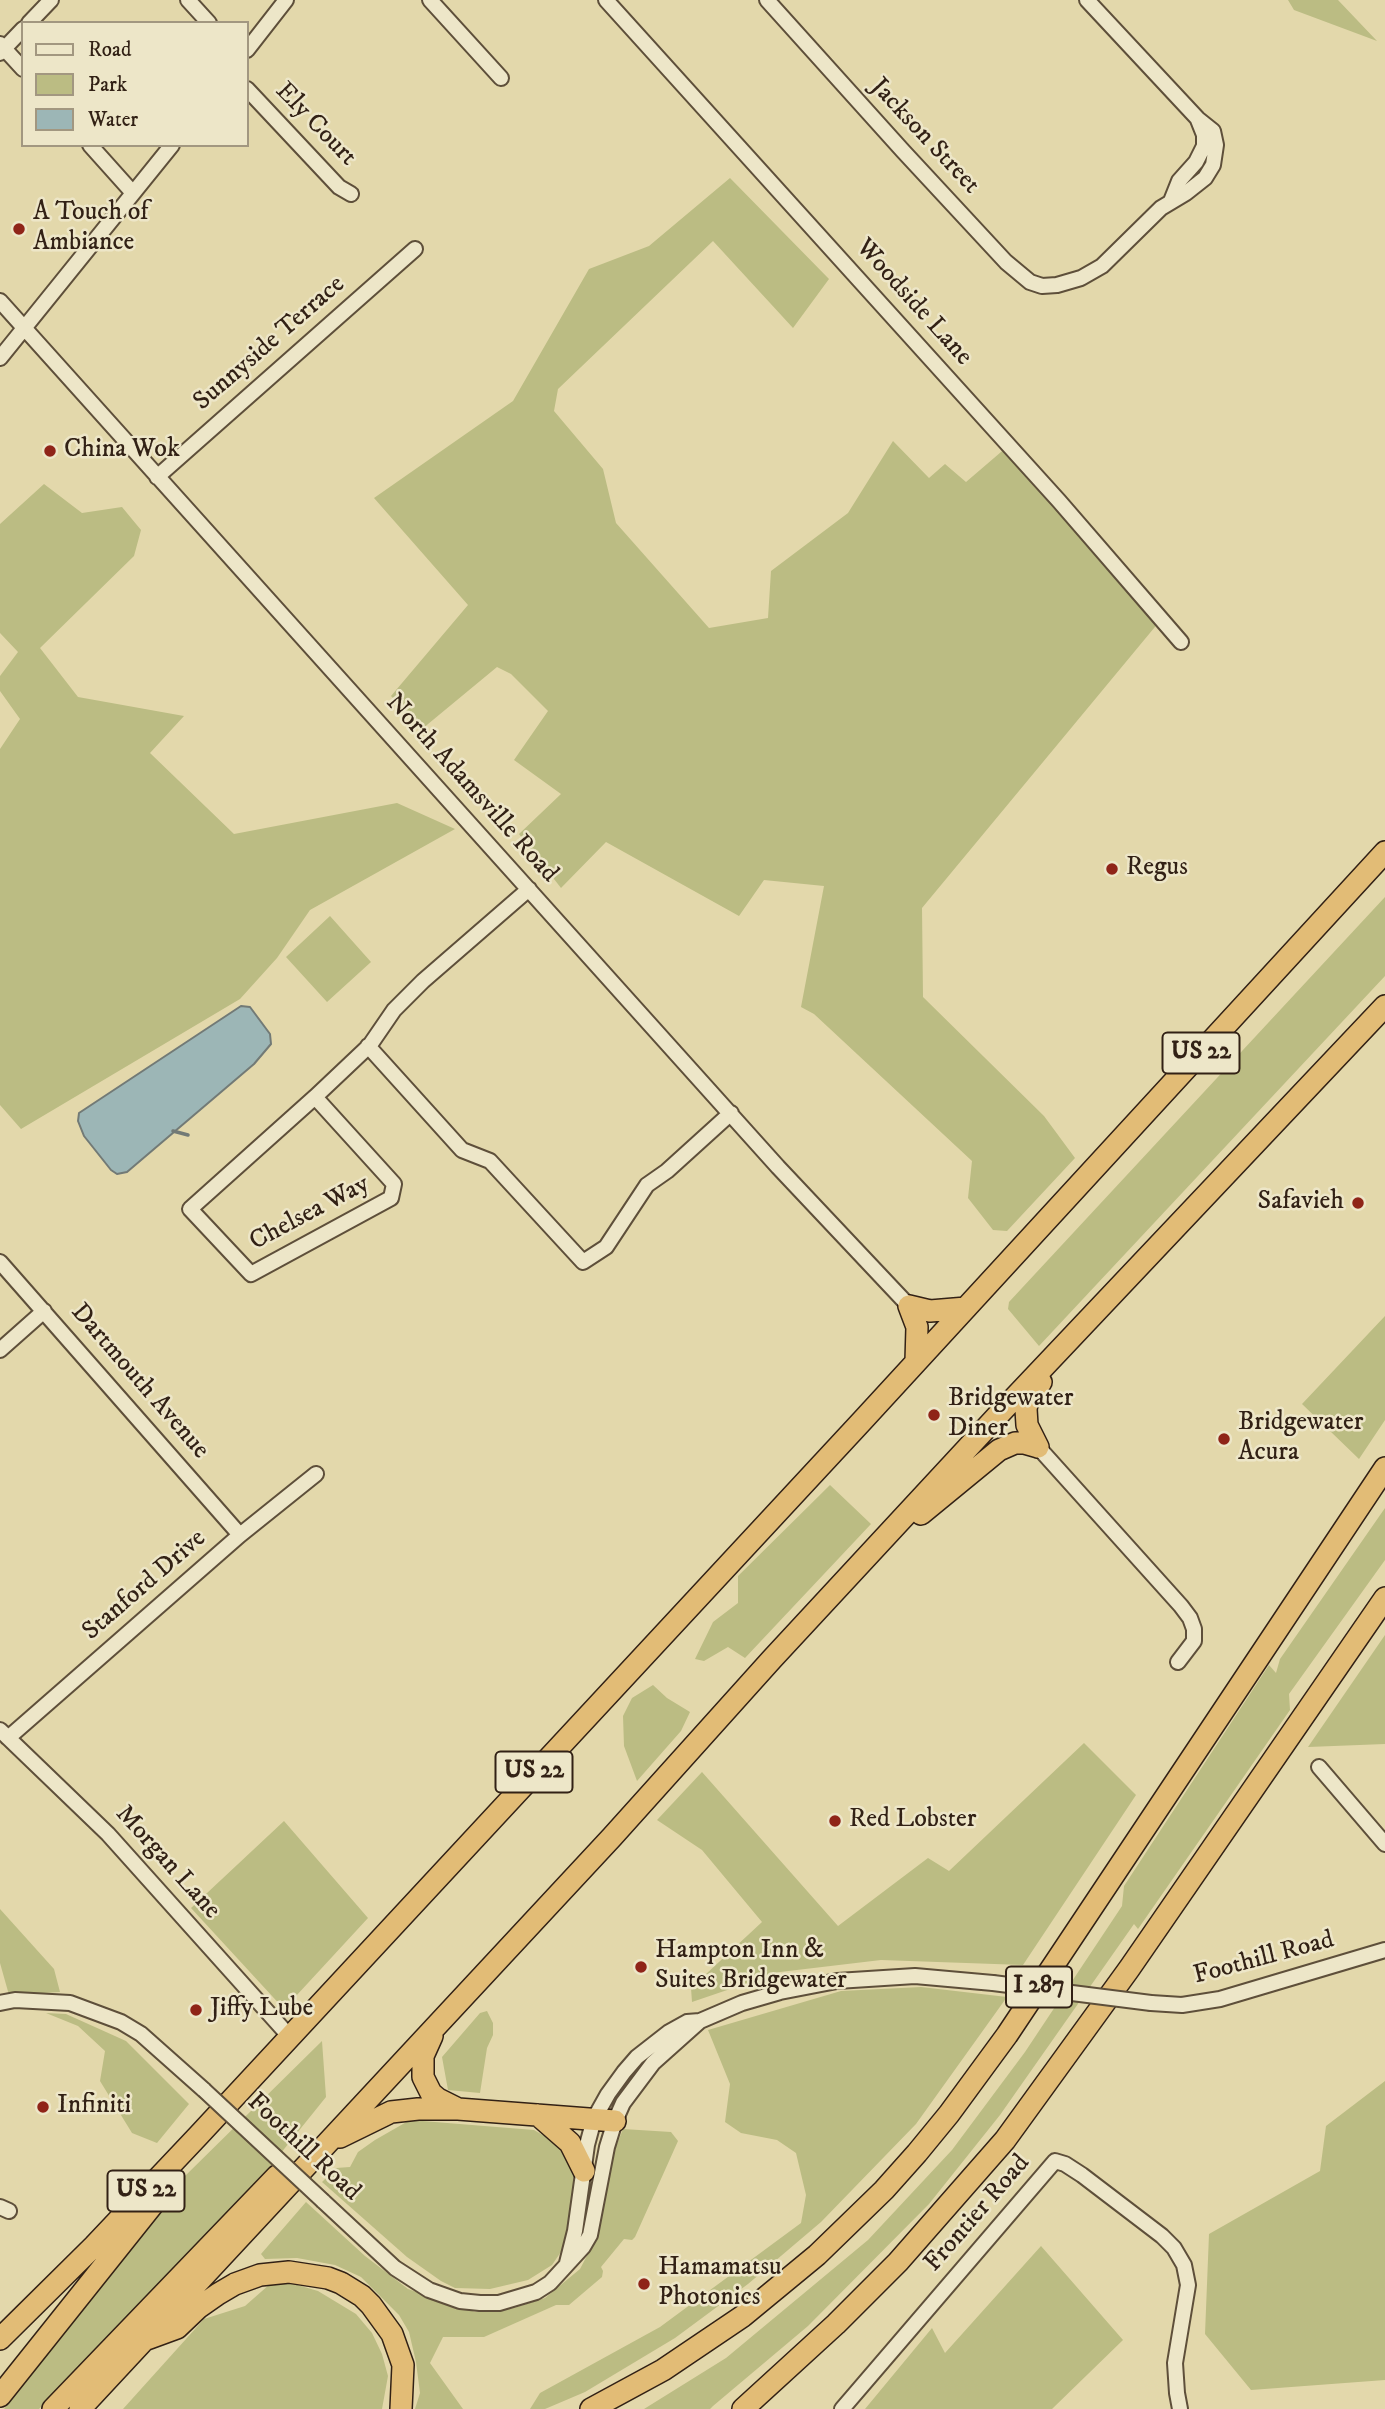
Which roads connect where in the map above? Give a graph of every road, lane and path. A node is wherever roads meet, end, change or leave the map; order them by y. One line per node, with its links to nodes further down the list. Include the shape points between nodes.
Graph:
1 (51, 0): 8 (street)
2 (188, 0): 9 (street)
3 (286, 0): 12 (street)
4 (430, 0): 14 (street)
5 (606, 0): 25 (street, Woodside Lane)
6 (766, 0): 7 (street, Jackson Street, via 1006,262 1041,286 1082,278 1102,265 1171,201 1178,181 1204,146 1198,119)
7 (1087, 0)
8 (31, 21)
9 (207, 21)
10 (21, 31): 11 (street)
11 (1, 48): 13 (street)
12 (248, 49)
13 (21, 67)
14 (501, 78)
15 (248, 90): 19 (street, Ely Court, via 339,187)
16 (92, 147): 18 (street)
17 (170, 147): 18 (street)
18 (133, 193): 22 (street)
19 (351, 194)
20 (415, 249): 24 (street, Sunnyside Terrace)
21 (0, 301): 22 (street, North Adamsville Road)
22 (24, 330): 23 (street); 24 (street, North Adamsville Road)
23 (0, 358)
24 (157, 477): 27 (street, North Adamsville Road)
25 (1181, 642)
26 (1385, 852): 34 (highway, US 22)
27 (529, 889): 29 (street, Chelsea Way, via 423,981); 31 (street, North Adamsville Road)
28 (1385, 1006): 36 (highway)
29 (368, 1046): 30 (street, Chelsea Way); 31 (street, via 463,1150 490,1161 583,1262 606,1247 647,1185)
30 (315, 1097): 30 (street, Chelsea Way, via 190,1209 251,1274 391,1198 394,1184)
31 (731, 1113): 33 (street, North Adamsville Road)
32 (0, 1262): 35 (street, Dartmouth Avenue)
33 (909, 1307): 34 (highway, via 930,1311); 38 (highway, via 918,1327)
34 (966, 1308): 38 (highway, US 22)
35 (44, 1311): 37 (street); 42 (street, Dartmouth Avenue)
36 (1076, 1333): 39 (highway, via 1028,1400 1027,1425); 43 (highway)
37 (0, 1350)
38 (916, 1361): 53 (highway, US 22)
39 (1038, 1447): 43 (highway, via 1015,1443 999,1451); 45 (street, via 1181,1605 1194,1629 1194,1641)
40 (1385, 1468): 68 (highway, I 287, via 1007,2035 917,2153 864,2211 743,2316 663,2370)
41 (316, 1474): 42 (street, Stanford Drive)
42 (240, 1535): 46 (street, Stanford Drive)
43 (870, 1553): 51 (highway)
44 (1385, 1598): 69 (highway, I 287, via 1005,2140 898,2262)
45 (1178, 1662)
46 (4, 1734): 53 (street, Morgan Lane, via 108,1834)
47 (1320, 1768): 48 (street)
48 (1385, 1844)
49 (1385, 1950): 52 (street, Foothill Road, bridge, via 1220,1999 1182,2005 915,1976 837,1981 780,1992)
50 (0, 2003): 61 (street, Foothill Road, bridge, via 70,2004 141,2034 395,2268 442,2296 499,2303 517,2299 550,2283)
51 (442, 2018): 54 (highway); 55 (highway, via 423,2056 423,2077 431,2093)
52 (700, 2021): 57 (street, Foothill Road, via 653,2063); 57 (street, Foothill Road, via 669,2032 637,2057 608,2094)
53 (290, 2036): 58 (highway, US 22)
54 (399, 2066): 59 (highway); 65 (highway, via 376,2072)
55 (458, 2109): 56 (highway); 59 (highway, via 391,2112)
56 (538, 2115): 57 (highway); 60 (highway, via 570,2143)
57 (605, 2120): 60 (street, Foothill Road, via 587,2145); 61 (street, Foothill Road, via 605,2156 590,2235)
58 (198, 2136): 62 (highway, US 22); 64 (highway, via 173,2179)
59 (327, 2143): 63 (highway)
60 (584, 2171): 61 (street, Foothill Road)
61 (568, 2263)
62 (0, 2339)
63 (144, 2340): 66 (highway); 67 (highway, via 177,2328 218,2294 260,2275 289,2272 328,2278 371,2305 392,2334 403,2365)
64 (0, 2396)
65 (53, 2409)
66 (80, 2409)
67 (401, 2409)
68 (591, 2409)
69 (743, 2409)
70 (842, 2409): 71 (street, Frontier Road, via 1055,2161 1082,2175 1162,2236 1184,2265 1188,2285 1175,2363)
71 (1181, 2409)

